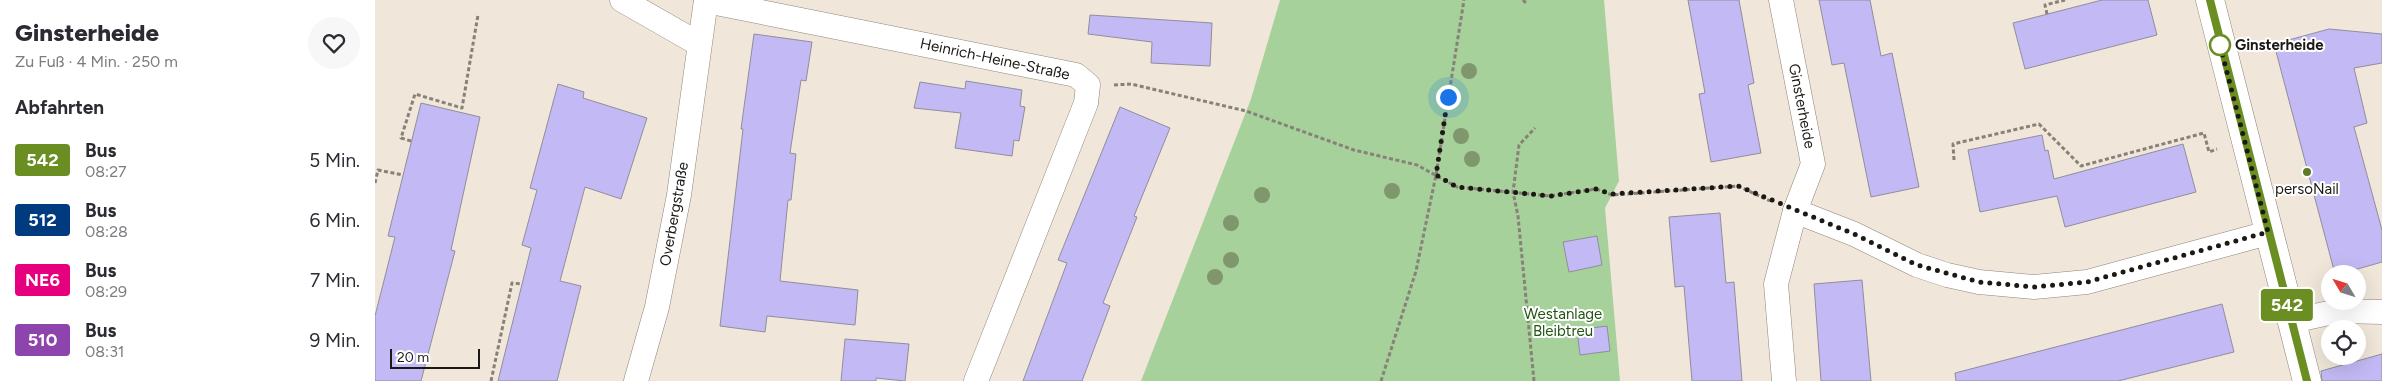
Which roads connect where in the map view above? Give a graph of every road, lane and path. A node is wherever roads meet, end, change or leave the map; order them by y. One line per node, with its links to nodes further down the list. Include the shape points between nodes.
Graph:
1 (622, 0): 9 (street)
2 (706, 0): 9 (street, Overbergstraße); 10 (street, Heinrich-Heine-Straße, via 1075,75)
3 (1464, 0): 16 (path)
4 (1781, 0): 19 (street, Ginsterheide, via 1813,164)
5 (2065, 0): 7 (path, via 2045,5)
6 (2210, 0): 13 (street)
7 (2047, 14)
8 (478, 15): 12 (path, via 462,108 415,94 401,138)
9 (699, 44): 25 (street, Overbergstraße, via 679,195 657,307)
10 (1088, 86): 16 (path, via 1131,84 1246,111 1354,150 1417,165); 26 (street, Heinrich-Heine-Straße, via 1086,103)
11 (1535, 128): 18 (path, via 1519,145)
12 (411, 141)
13 (2245, 142): 14 (path, via 2209,152 2204,134 2081,166 2039,124 1953,144); 20 (street)
14 (1955, 160)
15 (403, 175): 17 (path, via 378,170)
16 (1436, 175): 18 (path, via 1457,187); 27 (path, via 1416,271)
17 (375, 182)
18 (1513, 192): 19 (path, via 1551,196 1596,189 1612,194 1738,186); 28 (path)
19 (1795, 211): 20 (street, via 1947,275 1979,282 2034,287 2087,282); 29 (street, Ginsterheide, via 1776,284)
20 (2268, 232): 23 (street)
21 (522, 284): 24 (path, via 512,283)
22 (2382, 312): 23 (street, via 2337,311)
23 (2291, 321): 30 (street)
24 (491, 381)
25 (636, 381)
26 (976, 381)
27 (1381, 381)
28 (1534, 381)
29 (1784, 381)
30 (2307, 381)

